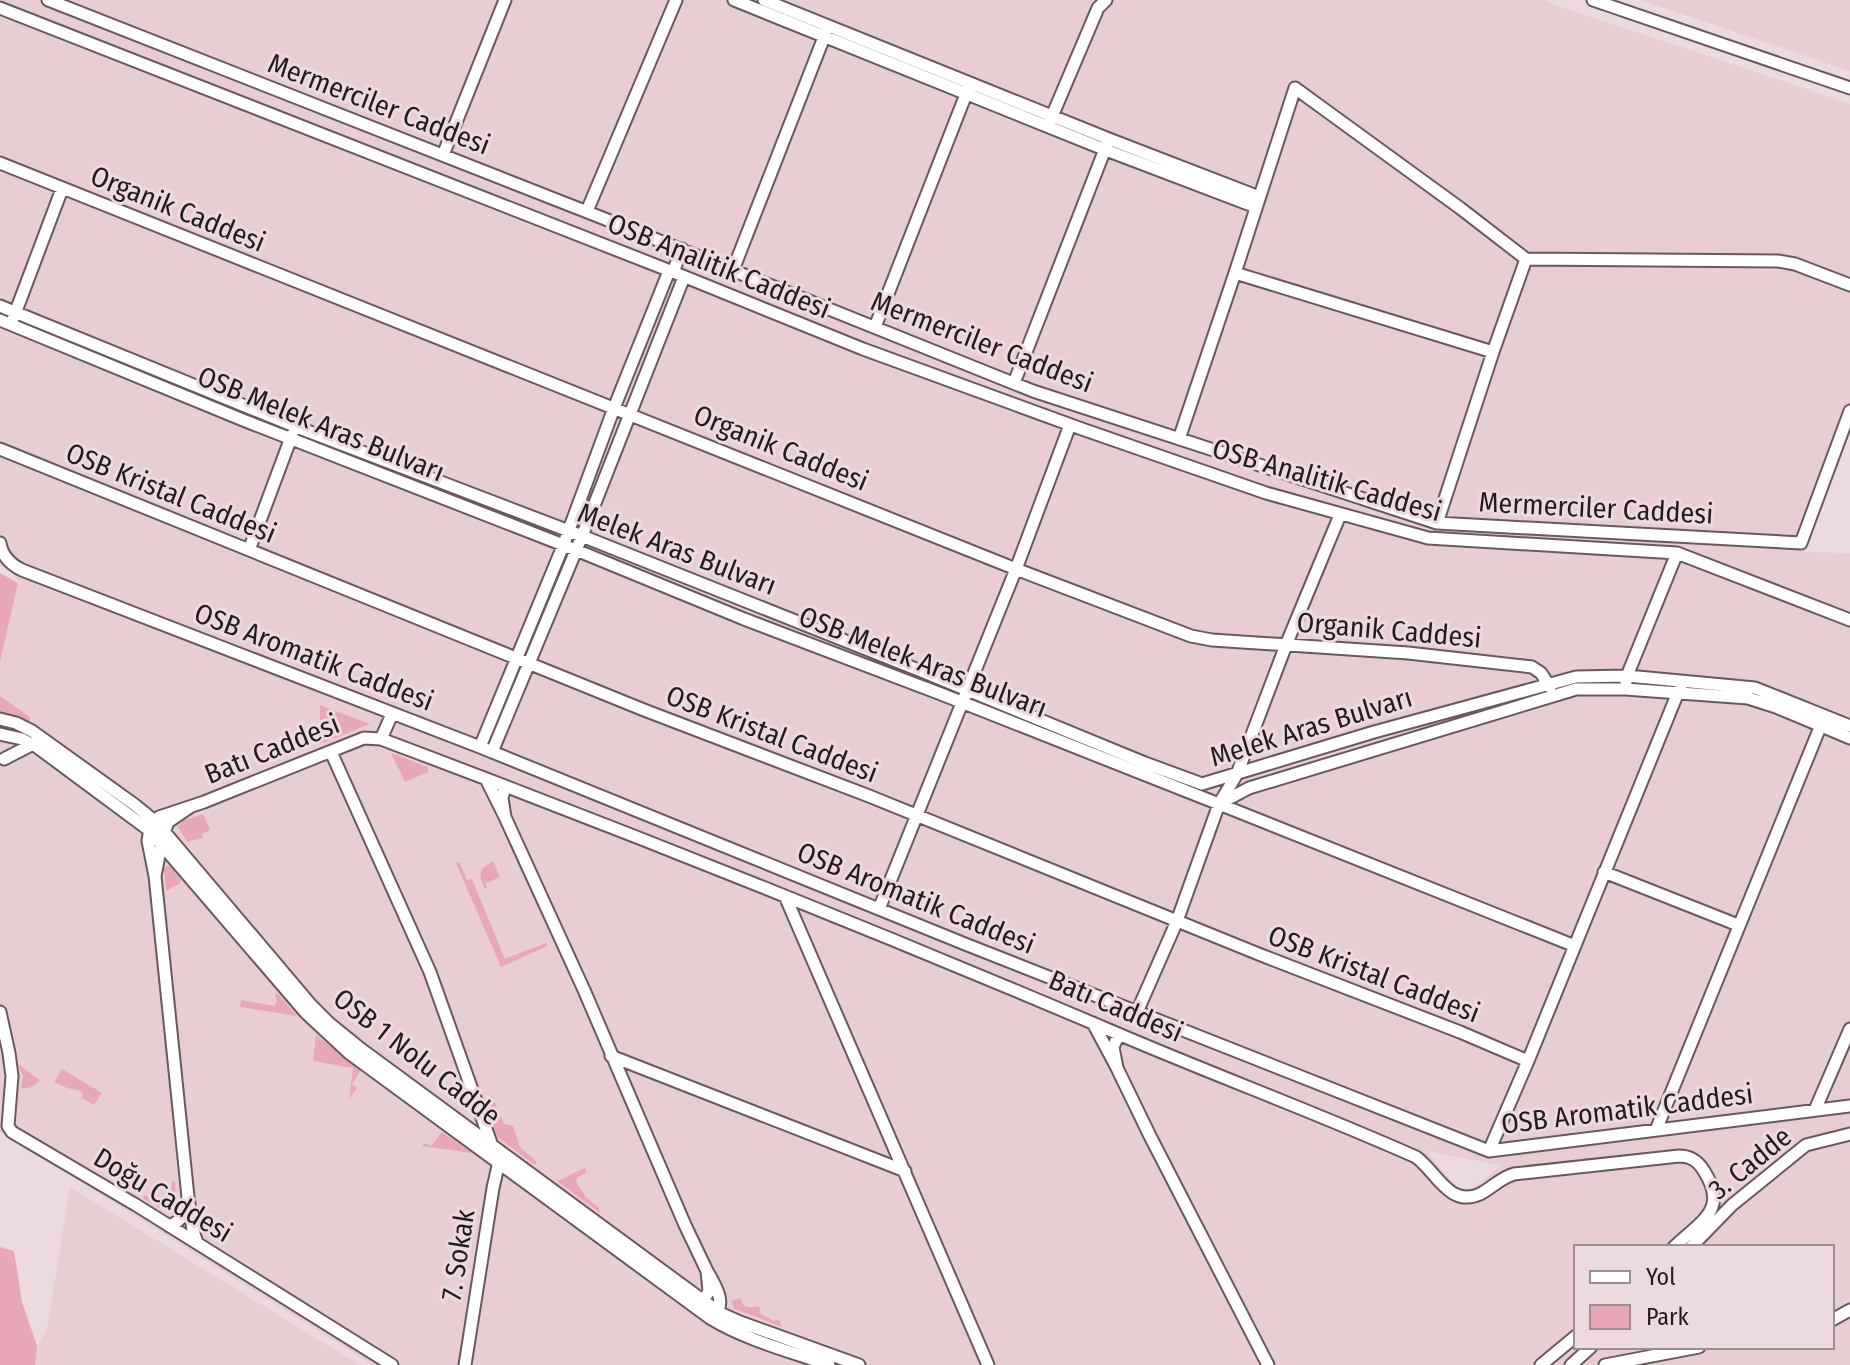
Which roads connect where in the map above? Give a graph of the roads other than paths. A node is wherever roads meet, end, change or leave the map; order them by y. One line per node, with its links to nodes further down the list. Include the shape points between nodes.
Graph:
1 (48, 0): 15 (street, Mermerciler Caddesi)
2 (505, 0): 15 (street)
3 (676, 0): 19 (street)
4 (734, 0): 8 (street)
5 (764, 0): 10 (street)
6 (1106, 0): 13 (street)
7 (1593, 0): 11 (street)
8 (753, 3): 10 (street)
9 (0, 8): 23 (street, OSB Analitik Caddesi)
10 (827, 32): 12 (street); 22 (street)
11 (1850, 88)
12 (969, 89): 13 (street); 28 (street)
13 (1050, 120): 14 (street)
14 (1107, 144): 18 (street); 30 (street)
15 (443, 155): 19 (street, Mermerciler Caddesi)
16 (0, 163): 17 (street, Organik Caddesi)
17 (62, 189): 27 (street); 31 (street, Organik Caddesi)
18 (1257, 202): 21 (street, via 1295,88); 24 (street)
19 (587, 211): 20 (street, Mermerciler Caddesi)
20 (682, 249): 22 (street, Mermerciler Caddesi); 23 (street)
21 (1526, 259): 25 (street, via 1778,261); 29 (street)
22 (733, 270): 28 (street, Mermerciler Caddesi)
23 (675, 273): 31 (street); 33 (street); 34 (street, OSB Analitik Caddesi)
24 (1235, 273): 29 (street); 37 (street)
25 (1850, 285)
26 (0, 306): 27 (street, Melek Aras Bulvarı)
27 (9, 319): 35 (street, Melek Aras Bulvarı); 36 (street, OSB Melek Aras Bulvarı)
28 (875, 327): 30 (street, Mermerciler Caddesi)
29 (1493, 352): 40 (street)
30 (1014, 383): 37 (street, Mermerciler Caddesi)
31 (614, 408): 33 (street, Organik Caddesi); 41 (street)
32 (1850, 411): 40 (street, Mermerciler Caddesi, via 1801,543)
33 (629, 414): 42 (street); 48 (street, Organik Caddesi)
34 (1070, 425): 39 (street, OSB Analitik Caddesi); 48 (street)
35 (294, 426): 36 (street); 41 (street, Melek Aras Bulvarı)
36 (291, 439): 44 (street, OSB Melek Aras Bulvarı); 45 (street)
37 (1179, 439): 40 (street, Mermerciler Caddesi)
38 (0, 449): 45 (street, OSB Kristal Caddesi)
39 (1340, 515): 47 (street, OSB Analitik Caddesi, via 1428,538); 50 (street)
40 (1437, 523)
41 (568, 532): 42 (street, Melek Aras Bulvarı); 44 (street)
42 (582, 536): 46 (street); 55 (street, Melek Aras Bulvarı)
43 (0, 543): 58 (street, OSB Aromatik Caddesi, via 5,558 22,570)
44 (563, 546): 46 (street, OSB Melek Aras Bulvarı); 51 (street)
45 (249, 550): 51 (street, OSB Kristal Caddesi)
46 (576, 550): 51 (street); 57 (street, OSB Melek Aras Bulvarı)
47 (1677, 553): 49 (street, OSB Analitik Caddesi); 52 (street)
48 (1016, 569): 50 (street, Organik Caddesi, via 1191,636); 55 (street)
49 (1847, 616)
50 (1286, 645): 53 (street, Organik Caddesi, via 1532,667); 71 (street)
51 (523, 661): 68 (street); 76 (street, OSB Kristal Caddesi)
52 (1626, 682): 53 (street, Melek Aras Bulvarı, via 1576,677); 54 (street); 56 (street)
53 (1549, 683): 56 (street); 59 (street, Melek Aras Bulvarı)
54 (1680, 686): 61 (street, via 1756,700); 80 (street)
55 (968, 690): 57 (street); 71 (street, Melek Aras Bulvarı, via 1202,784)
56 (1552, 696): 63 (street)
57 (963, 702): 74 (street, OSB Melek Aras Bulvarı); 76 (street)
58 (392, 714): 67 (street); 68 (street, OSB Aromatik Caddesi)
59 (1434, 716): 63 (street); 71 (street, Melek Aras Bulvarı)
60 (0, 719): 66 (street, OSB 1 Nolu Cadde, via 24,726)
61 (1823, 721): 62 (street); 65 (street); 85 (street)
62 (1850, 726)
63 (1438, 729): 74 (street, via 1249,788)
64 (6, 735): 66 (street, OSB 1 Nolu Cadde); 70 (street, via 15,741)
65 (1850, 738)
66 (34, 739): 70 (street); 78 (street, OSB 1 Nolu Cadde)
67 (381, 739): 69 (street, Batı Caddesi, via 364,738); 72 (street, Batı Caddesi)
68 (486, 749): 83 (street, OSB Aromatik Caddesi)
69 (331, 752): 75 (street, Batı Caddesi); 97 (street, via 430,972)
70 (2, 760)
71 (1237, 774): 74 (street)
72 (486, 779): 73 (street, Batı Caddesi); 77 (street)
73 (505, 787): 77 (street); 82 (street, Batı Caddesi)
74 (1219, 804): 84 (street); 86 (street, OSB Melek Aras Bulvarı)
75 (190, 807): 78 (street, Batı Caddesi, via 165,814); 79 (street, Batı Caddesi, via 169,820)
76 (918, 816): 83 (street); 84 (street, OSB Kristal Caddesi)
77 (505, 817): 92 (street)
78 (152, 825): 79 (street, OSB 1 Nolu Cadde); 81 (street, via 148,844)
79 (163, 836): 81 (street); 99 (street, OSB 1 Nolu Cadde, via 320,1016); 102 (street, OSB 1 Nolu Cadde, via 320,1028)
80 (1604, 872): 85 (street); 86 (street)
81 (155, 876): 104 (street)
82 (785, 896): 89 (street, Batı Caddesi); 103 (street)
83 (879, 909): 88 (street, OSB Aromatik Caddesi)
84 (1177, 921): 88 (street); 93 (street, OSB Kristal Caddesi)
85 (1738, 925): 98 (street)
86 (1575, 946): 93 (street)
87 (0, 1012): 105 (street, Doğu Caddesi, via 12,1076 9,1129)
88 (1137, 1012): 101 (street, OSB Aromatik Caddesi)
89 (1093, 1023): 91 (street, Batı Caddesi); 94 (street)
90 (1850, 1029): 96 (street)
91 (1119, 1034): 94 (street, via 1113,1047); 107 (street, Batı Caddesi, via 1416,1157 1443,1187 1458,1195 1476,1195 1514,1174 1691,1158 1703,1169 1715,1204)
92 (611, 1056): 103 (street); 109 (street)
93 (1528, 1061): 101 (street)
94 (1117, 1068): 120 (street)
95 (1850, 1106): 96 (street, OSB Aromatik Caddesi)
96 (1815, 1110): 98 (street, OSB Aromatik Caddesi)
97 (480, 1114): 99 (street); 102 (street)
98 (1656, 1130): 101 (street, OSB Aromatik Caddesi)
99 (472, 1132): 102 (street, OSB 1 Nolu Cadde)
100 (1850, 1134): 108 (street, 3. Cadde, via 1806,1145 1732,1205)
101 (1489, 1151)
102 (495, 1154): 110 (street, OSB 1 Nolu Cadde); 111 (street, OSB 1 Nolu Cadde); 116 (street, 7. Sokak)
103 (905, 1171): 119 (street)
104 (188, 1197): 105 (street, via 182,1219); 106 (street)
105 (169, 1226): 106 (street, Doğu Caddesi)
106 (197, 1244): 115 (street, Doğu Caddesi)
107 (1676, 1245)
108 (1693, 1245)
109 (707, 1271): 110 (street, via 709,1291); 111 (street, via 720,1301)
110 (703, 1301): 111 (street, OSB 1 Nolu Cadde)
111 (714, 1315): 117 (street, OSB 1 Nolu Cadde, via 728,1328); 118 (street, OSB 1 Nolu Cadde)
112 (1574, 1338): 121 (street)
113 (1589, 1349): 122 (street)
114 (1689, 1349): 123 (street)
115 (392, 1365)
116 (465, 1365)
117 (829, 1365)
118 (859, 1365)
119 (988, 1365)
120 (1268, 1365)
121 (1541, 1365)
122 (1571, 1365)
123 (1605, 1365)

